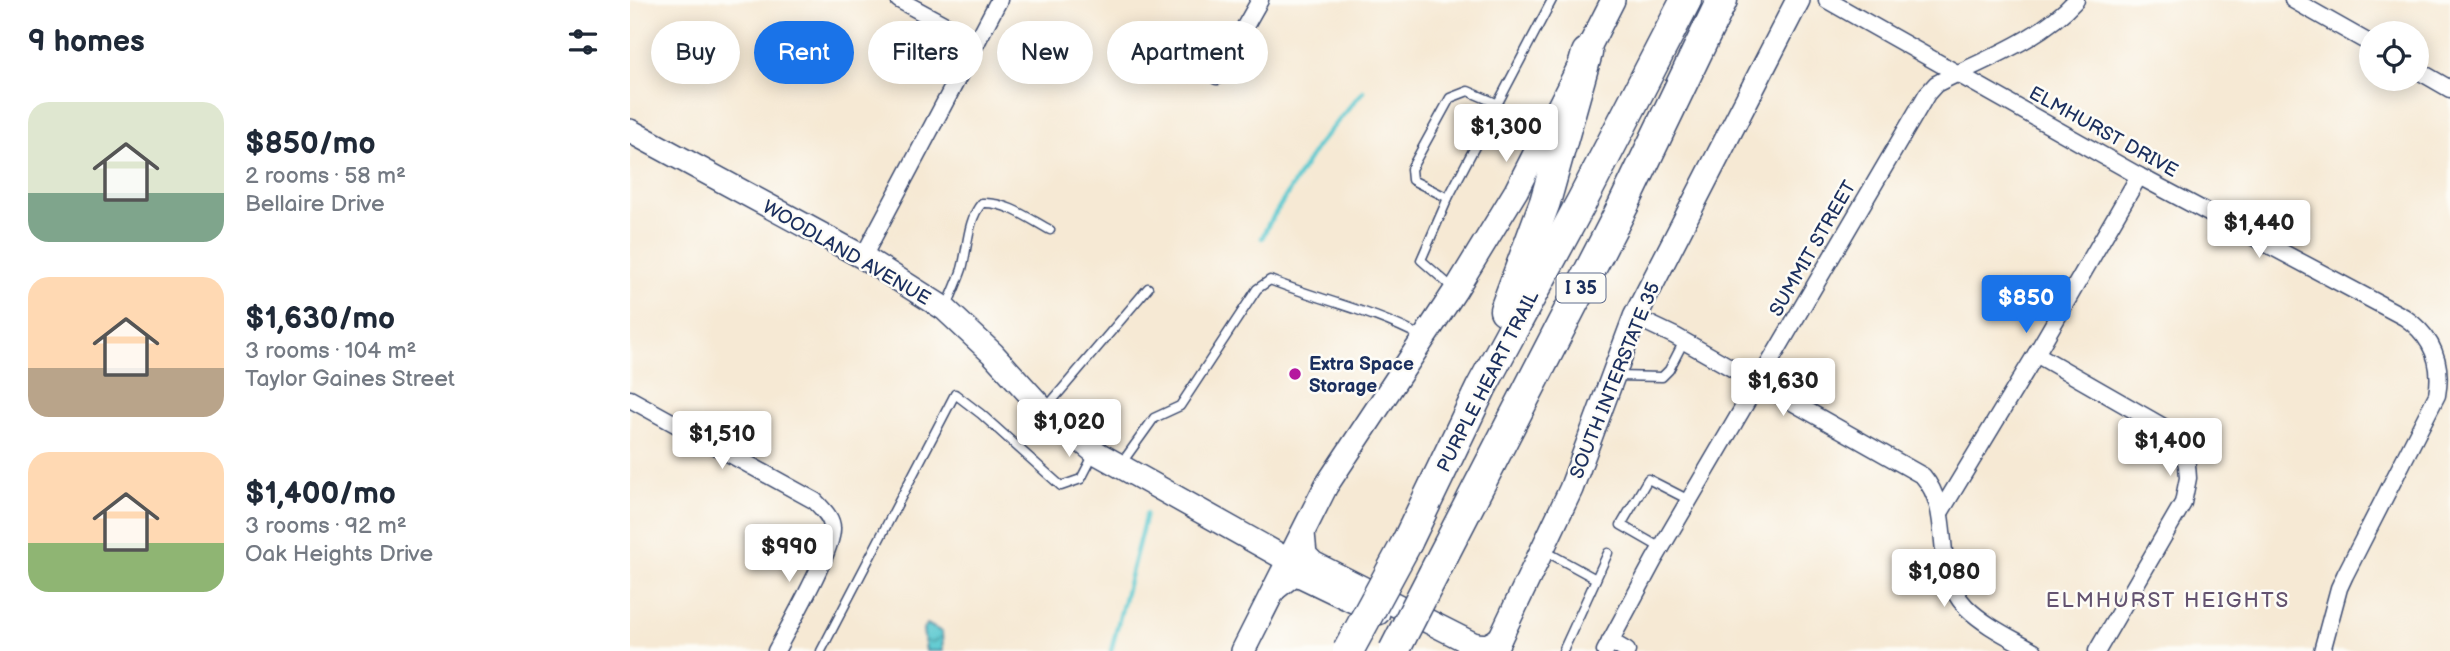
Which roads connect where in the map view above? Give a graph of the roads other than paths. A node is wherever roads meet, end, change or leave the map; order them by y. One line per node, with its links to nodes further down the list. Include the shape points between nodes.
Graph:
1 (899, 0): 12 (street)
2 (999, 0): 14 (street)
3 (1260, 0): 13 (street)
4 (1552, 0): 21 (lane)
5 (1613, 0): 16 (main road)
6 (1686, 0): 36 (highway, PURPLE HEART TRAIL / I 35)
7 (1722, 0): 56 (highway, I 35, bridge, via 1623,206)
8 (1798, 0): 30 (main road, SOUTH INTERSTATE 35)
9 (1827, 0): 17 (street, ELMHURST DRIVE)
10 (2076, 0): 17 (street, SUMMIT STREET, via 2037,33)
11 (2293, 0): 15 (street)
12 (937, 21)
13 (1248, 21)
14 (983, 31)
15 (2359, 37)
16 (1587, 53): 28 (main road, via 1516,191); 36 (highway, via 1545,202 1500,321)
17 (1958, 73): 23 (street, ELMHURST DRIVE); 35 (street, SUMMIT STREET, via 1936,84 1919,107)
18 (2429, 77): 20 (street)
19 (955, 84): 26 (street)
20 (2450, 89)
21 (1496, 103): 24 (lane); 24 (lane, via 1468,91 1450,99 1411,169 1412,180)
22 (630, 131): 26 (main road, WOODLAND AVENUE)
23 (2139, 176): 33 (street); 62 (street, ELMHURST DRIVE, via 2404,317 2433,348 2440,372 2437,395 2339,588)
24 (1448, 198): 28 (lane, via 1421,260)
25 (1050, 230): 29 (lane, via 1008,207 982,203)
26 (863, 257): 29 (main road, WOODLAND AVENUE)
27 (1148, 288): 38 (lane)
28 (1455, 291): 31 (main road)
29 (945, 309): 38 (main road, WOODLAND AVENUE)
30 (1635, 317): 32 (street); 34 (main road, SOUTH INTERSTATE 35)
31 (1424, 338): 40 (lane, via 1270,280 1257,289 1180,406 1154,418); 43 (main road, via 1326,486)
32 (1684, 341): 34 (lane, via 1662,377); 35 (street)
33 (2036, 354): 42 (street); 61 (street, via 2166,429 2187,465 2183,503)
34 (1613, 376): 45 (main road, SOUTH INTERSTATE 35)
35 (1758, 383): 41 (street, SUMMIT STREET); 42 (street, via 1913,469 1931,485)
36 (1481, 388): 55 (highway, PURPLE HEART TRAIL / I 35, bridge)
37 (630, 399): 52 (street, via 815,501 833,525 827,551)
38 (1044, 410): 39 (main road, WOODLAND AVENUE)
39 (1096, 452): 40 (main road, WOODLAND AVENUE); 53 (lane, via 1081,479 1061,486 955,394)
40 (1119, 467): 47 (main road, WOODLAND AVENUE)
41 (1689, 500): 44 (street, SUMMIT STREET); 44 (lane, via 1648,479 1621,525)
42 (1941, 511): 60 (street, via 1944,558 1953,590 1982,620)
43 (1303, 533): 47 (main road); 50 (main road, via 1305,555 1313,563 1473,644)
44 (1661, 548): 51 (street, SUMMIT STREET)
45 (1542, 550): 48 (lane); 50 (main road, SOUTH INTERSTATE 35)
46 (1608, 552): 48 (lane)
47 (1288, 560): 49 (main road)
48 (1596, 579): 58 (lane)
49 (1274, 589): 54 (main road); 57 (main road, via 1295,573)
50 (1497, 644)
51 (1608, 646): 59 (street)
52 (776, 651)
53 (821, 651)
54 (1243, 651)
55 (1348, 651)
56 (1394, 651)
57 (1452, 651)
58 (1563, 651)
59 (1627, 651)
60 (2035, 651)
61 (2097, 651)
62 (2322, 651)

